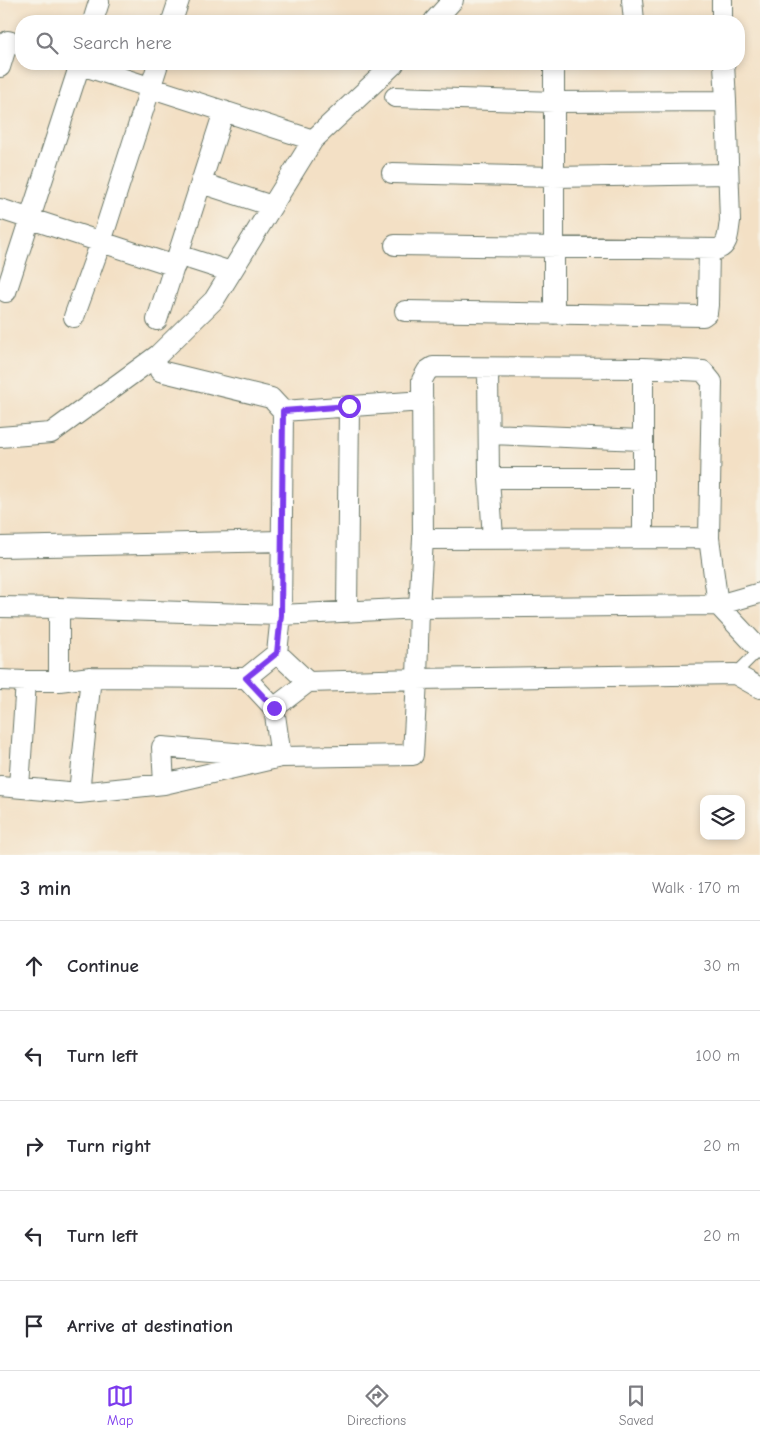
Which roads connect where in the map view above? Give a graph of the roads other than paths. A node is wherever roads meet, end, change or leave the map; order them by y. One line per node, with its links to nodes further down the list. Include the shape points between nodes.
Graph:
1 (179, 0): 7 (street)
2 (453, 0): 8 (street)
3 (632, 0): 9 (street)
4 (722, 0): 10 (street)
5 (99, 2): 6 (street)
6 (95, 15)
7 (174, 15)
8 (439, 15)
9 (633, 15)
10 (722, 15)
11 (15, 43): 12 (street, via 8,41)
12 (0, 67)
13 (77, 70): 31 (street)
14 (98, 70): 19 (street)
15 (156, 70): 19 (street)
16 (388, 70): 24 (street)
17 (554, 70): 22 (street)
18 (724, 70): 21 (street)
19 (151, 87): 23 (street); 32 (street)
20 (395, 98): 22 (street)
21 (726, 101): 22 (street); 26 (street)
22 (554, 102): 27 (street)
23 (224, 111): 24 (street); 28 (street)
24 (313, 140): 29 (street)
25 (392, 173): 27 (street)
26 (727, 174): 27 (street); 35 (street, via 730,221 727,240 724,247)
27 (554, 176): 34 (street)
28 (201, 183): 29 (street); 36 (street)
29 (272, 206): 37 (street)
30 (0, 209): 31 (street)
31 (29, 219): 32 (street); 38 (street)
32 (101, 242): 36 (street); 41 (street)
33 (395, 244): 34 (street)
34 (554, 247): 35 (street); 40 (street)
35 (708, 249): 40 (street, via 708,305 703,316)
36 (176, 260): 37 (street); 42 (street)
37 (231, 272): 50 (street, via 214,300 158,355 51,432)
38 (6, 292)
39 (405, 311): 40 (street)
40 (554, 314)
41 (74, 317)
42 (157, 320)
43 (488, 368): 44 (street); 46 (street, via 433,367 422,380); 49 (street)
44 (643, 368): 51 (street); 56 (street, via 703,372 712,382)
45 (160, 371): 48 (street, via 271,398)
46 (423, 401): 47 (street); 57 (street)
47 (349, 406): 48 (street); 65 (street)
48 (283, 411): 58 (street)
49 (490, 434): 51 (street); 52 (street)
50 (0, 437)
51 (642, 440): 53 (street)
52 (489, 478): 53 (street); 55 (street)
53 (642, 478): 54 (street)
54 (642, 537): 55 (street); 56 (street)
55 (493, 538): 57 (street)
56 (709, 538): 61 (street)
57 (423, 539): 64 (street)
58 (282, 541): 59 (street); 66 (street)
59 (0, 547)
60 (760, 593): 61 (street)
61 (718, 605): 64 (street); 67 (street)
62 (0, 607): 63 (street)
63 (58, 608): 66 (street); 75 (street)
64 (419, 608): 65 (street); 72 (street)
65 (347, 612): 66 (street)
66 (281, 615): 68 (street)
67 (760, 650): 69 (lane)
68 (277, 653): 71 (street); 76 (street)
69 (735, 674): 72 (street); 77 (street)
70 (91, 677): 71 (street); 75 (street); 82 (street)
71 (246, 678): 78 (street)
72 (418, 679): 76 (street); 79 (street, via 413,755)
73 (0, 680): 74 (street)
74 (26, 681): 75 (street); 81 (street)
75 (58, 681)
76 (308, 682): 78 (street)
77 (760, 688)
78 (274, 708): 79 (street)
79 (281, 757): 80 (street); 80 (street, via 162,747)
80 (164, 784): 82 (street)
81 (9, 787): 82 (street)
82 (79, 793)

